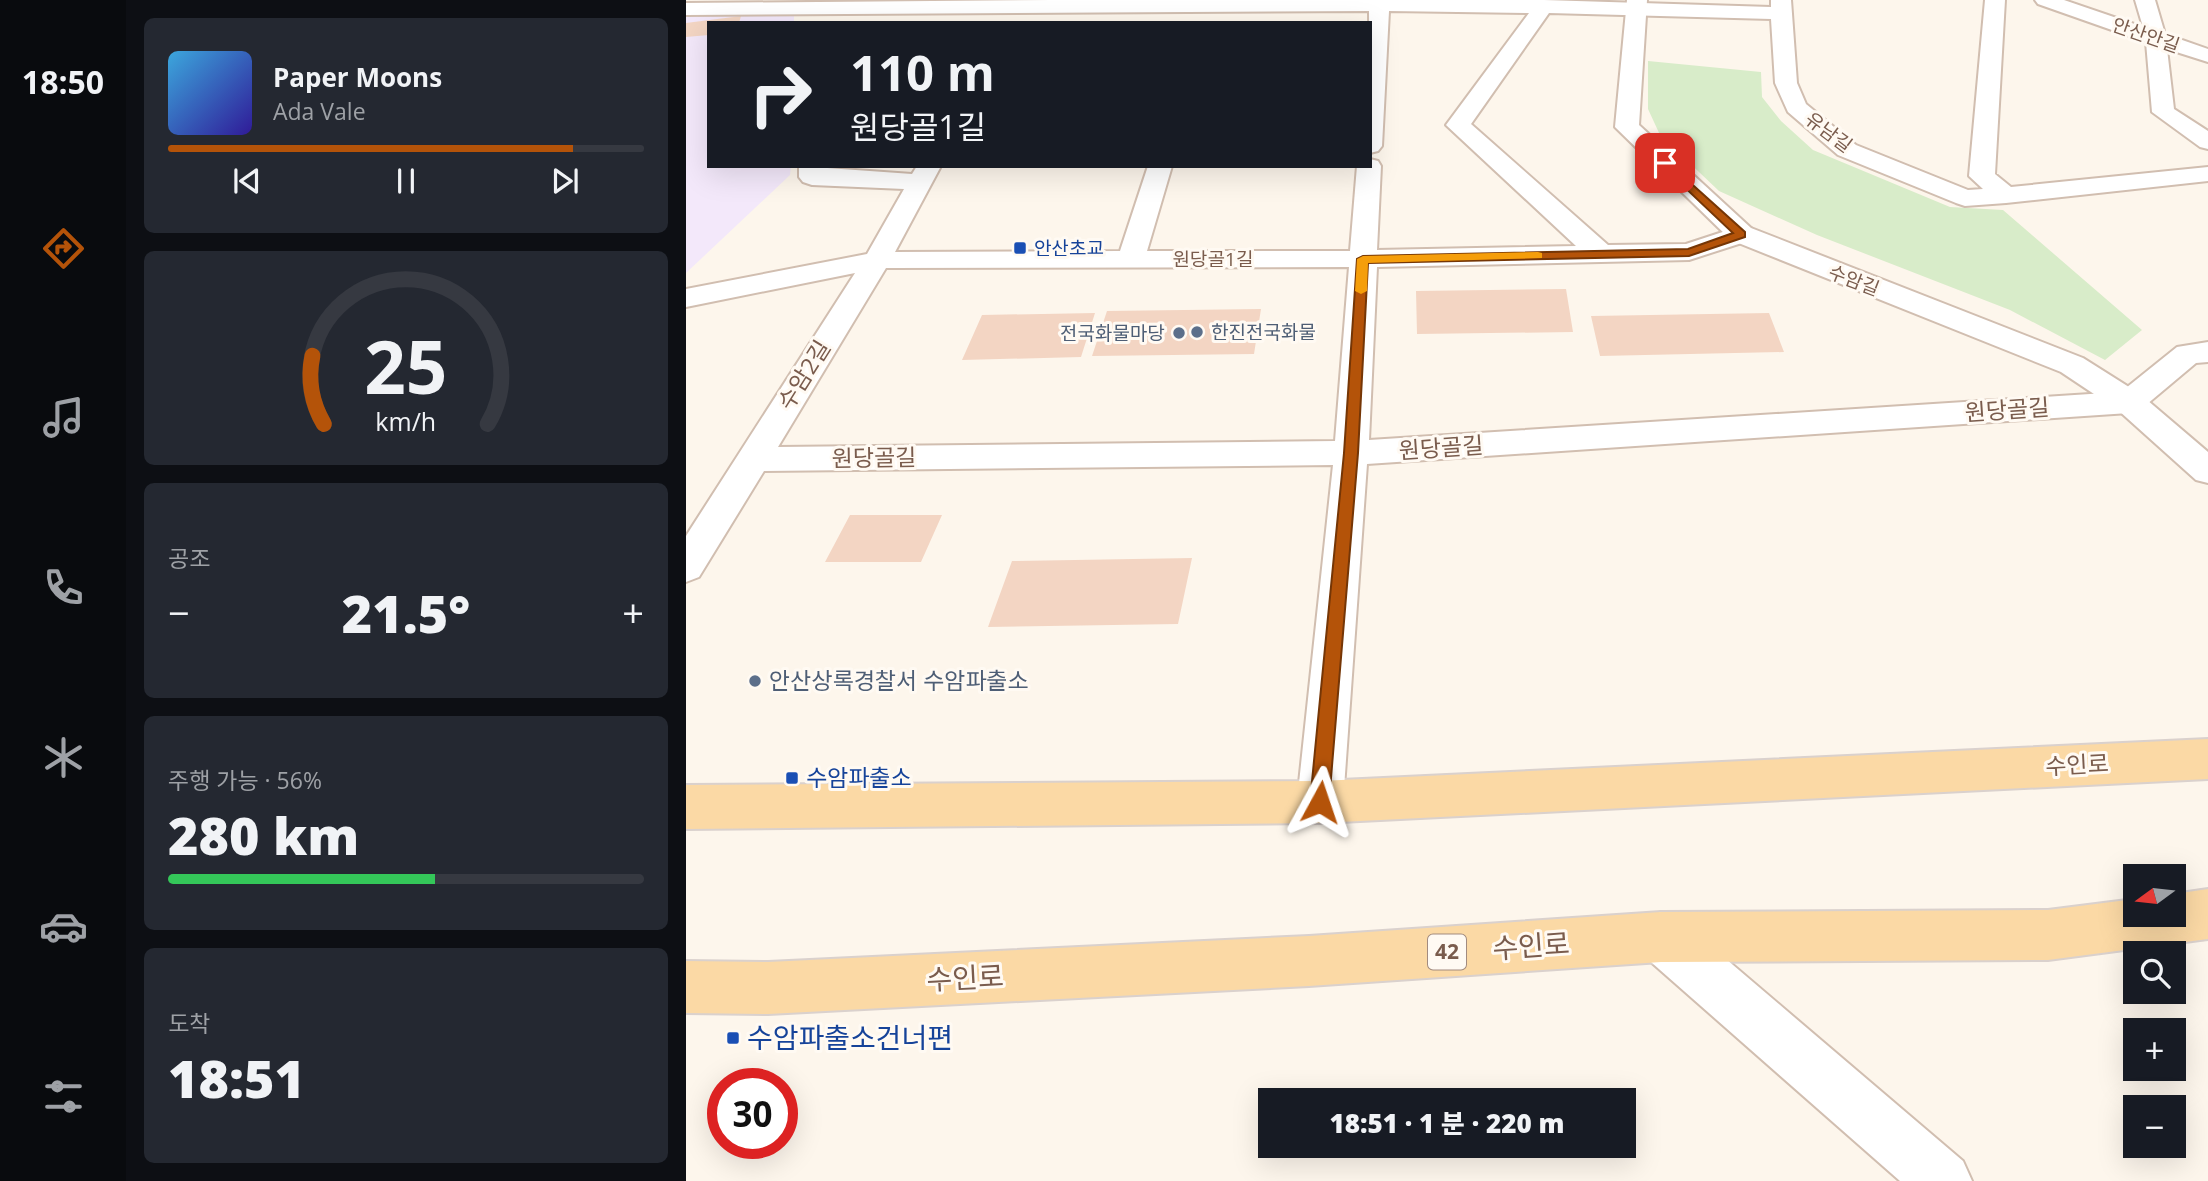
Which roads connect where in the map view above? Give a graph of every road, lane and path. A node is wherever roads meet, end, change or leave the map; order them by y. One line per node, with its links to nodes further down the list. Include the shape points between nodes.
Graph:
1 (1995, 0): 22 (street, via 1982,176)
2 (2045, 0): 13 (street, 안산안길)
3 (2145, 0): 13 (street)
4 (1380, 2): 7 (street); 11 (street); 15 (street)
5 (841, 4): 10 (street); 12 (street)
6 (1637, 4): 7 (street); 8 (street); 23 (street, 수암길, via 1627,127)
7 (1544, 6): 24 (street, via 1458,125)
8 (1780, 6): 22 (street, 유남길, via 1786,83 1796,107 1847,150 1965,198)
9 (686, 9): 12 (street)
10 (1017, 10): 11 (street)
11 (1208, 10)
12 (808, 15)
13 (2156, 38): 14 (street, 안산안길); 16 (street, via 2163,112)
14 (2208, 56)
15 (1372, 117)
16 (2208, 142)
17 (811, 168): 20 (street, 수암2길, via 812,177)
18 (1159, 168): 25 (street)
19 (1369, 168): 26 (street)
20 (924, 174): 27 (street, 수암2길)
21 (2208, 174): 22 (street, 유남길)
22 (2006, 195)
23 (1741, 234): 24 (street, 원당골1길, via 1689,252); 30 (street, 수암길, via 2072,365)
24 (1601, 254): 26 (street, 원당골1길)
25 (1131, 259): 26 (street, 원당골1길); 27 (street, 원당골1길)
26 (1363, 259): 31 (street)
27 (877, 260): 28 (street, 원당골1길); 32 (street, 수암2길)
28 (686, 298)
29 (2208, 352): 30 (street, via 2188,354)
30 (2129, 402): 31 (street, 원당골길); 33 (street, 수암길)
31 (1351, 453): 32 (street, 원당골길); 36 (street)
32 (751, 459): 34 (street, 수암2길)
33 (2208, 471)
34 (686, 566)
35 (2208, 759): 36 (main road, 수인로)
36 (1320, 802): 37 (main road, 수인로)
37 (686, 807)
38 (2208, 914): 39 (main road, 수인로 / 42, via 2048,935)
39 (1661, 937): 40 (main road, 수인로 / 42, via 1310,961 768,988); 41 (street)
40 (686, 987)
41 (1943, 1181)

